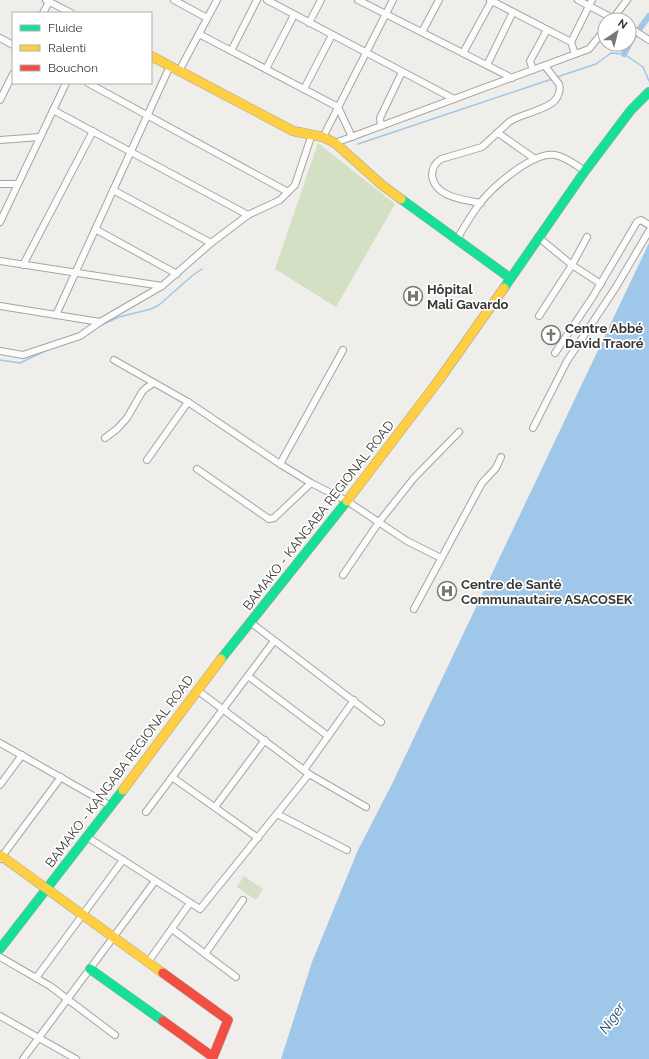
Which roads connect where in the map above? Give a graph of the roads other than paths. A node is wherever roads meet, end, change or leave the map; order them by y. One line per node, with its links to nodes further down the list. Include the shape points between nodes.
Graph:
1 (174, 0): 21 (street)
2 (217, 0): 21 (street)
3 (257, 0): 33 (street)
4 (267, 0): 19 (street)
5 (321, 0): 22 (street)
6 (358, 0): 20 (street)
7 (394, 0): 20 (street)
8 (439, 0): 25 (street)
9 (491, 0): 16 (street); 35 (street)
10 (578, 0): 13 (street)
11 (627, 0): 18 (street)
12 (47, 1): 14 (street); 15 (street)
13 (591, 3): 17 (street); 31 (street)
14 (43, 12)
15 (69, 12)
16 (513, 12): 23 (street); 38 (street)
17 (604, 12)
18 (619, 12)
19 (294, 14): 22 (street); 41 (street)
20 (386, 14): 25 (street); 34 (street)
21 (207, 18): 26 (street)
22 (309, 23): 27 (street)
23 (547, 30): 31 (street); 42 (street, via 530,61)
24 (637, 31): 29 (street)
25 (422, 32): 35 (street)
26 (199, 34): 33 (street); 43 (street)
27 (332, 35): 34 (street); 49 (street)
28 (0, 38): 32 (street)
29 (647, 38)
30 (597, 39): 36 (street, via 589,49)
31 (571, 42): 36 (street)
32 (12, 44)
33 (231, 51): 41 (street)
34 (366, 53): 44 (street); 53 (street)
35 (463, 53): 38 (street)
36 (575, 54): 40 (street)
37 (152, 57): 39 (street)
38 (487, 65): 46 (street)
39 (170, 66): 43 (street); 55 (street)
40 (545, 66): 42 (street); 58 (street, via 559,84 558,96 553,103 514,118)
41 (266, 69): 49 (street)
42 (533, 70): 46 (street)
43 (179, 71): 59 (street, via 293,130)
44 (402, 72): 52 (street); 56 (street, via 380,118)
45 (12, 76): 51 (street)
46 (512, 78): 52 (street)
47 (66, 84): 54 (street)
48 (90, 84): 55 (street)
49 (304, 89): 53 (street)
50 (647, 94): 67 (street, BAMAKO - KANGABA REGIONAL ROAD, via 631,110)
51 (0, 98)
52 (454, 99): 56 (street)
53 (338, 107): 61 (street); 62 (street)
54 (53, 110): 57 (street); 60 (street)
55 (147, 115): 65 (street); 71 (street)
56 (381, 126): 62 (street)
57 (93, 131): 65 (street); 83 (street)
58 (498, 133): 66 (street); 72 (street, via 482,147 440,159 433,169 433,181 442,191 456,198)
59 (312, 134): 61 (street); 71 (street, via 295,185)
60 (40, 137): 63 (street); 69 (street)
61 (323, 137): 64 (street)
62 (352, 137): 64 (street)
63 (0, 140)
64 (335, 143): 80 (street, via 382,185)
65 (130, 151): 70 (street); 73 (street)
66 (534, 159): 67 (street, via 555,155); 72 (street, via 497,185)
67 (584, 171): 78 (street, BAMAKO - KANGABA REGIONAL ROAD)
68 (0, 184): 69 (street)
69 (18, 184): 74 (street)
70 (113, 190): 76 (street); 81 (street)
71 (288, 192): 73 (street, via 280,200)
72 (481, 203): 80 (street)
73 (248, 215): 81 (street)
74 (0, 222)
75 (649, 225): 88 (street, via 641,220 637,222)
76 (95, 229): 85 (street); 86 (street)
77 (649, 231): 100 (street, via 567,361)
78 (538, 237): 84 (street); 87 (street, BAMAKO - KANGABA REGIONAL ROAD)
79 (587, 237): 84 (street)
80 (457, 239): 87 (street)
81 (211, 243): 86 (street)
82 (0, 262): 83 (street)
83 (24, 265): 85 (street)
84 (572, 265): 88 (street); 92 (street)
85 (75, 273): 89 (street); 91 (street)
86 (177, 274): 89 (street)
87 (510, 278): 108 (street, BAMAKO - KANGABA REGIONAL ROAD, via 439,380)
88 (601, 284): 96 (street)
89 (162, 286): 93 (street)
90 (0, 306): 91 (street)
91 (56, 315): 93 (street)
92 (539, 316)
93 (100, 322): 95 (street, via 80,336 23,355)
94 (343, 350): 105 (street)
95 (0, 351)
96 (555, 353)
97 (114, 360): 98 (street)
98 (154, 383): 99 (street); 102 (street, via 142,392 123,423)
99 (188, 402): 104 (street); 105 (street)
100 (533, 428)
101 (459, 432): 109 (street, via 414,478)
102 (105, 438)
103 (501, 457): 110 (street, via 496,468 482,483)
104 (147, 460)
105 (280, 464): 107 (street)
106 (197, 469): 107 (street, via 269,519 274,518)
107 (311, 483): 108 (street)
108 (348, 501): 109 (street); 113 (street, BAMAKO - KANGABA REGIONAL ROAD)
109 (379, 522): 110 (street, via 407,541); 111 (street)
110 (441, 558): 112 (street)
111 (343, 575)
112 (414, 608)
113 (250, 622): 114 (street); 116 (street, BAMAKO - KANGABA REGIONAL ROAD)
114 (274, 640): 115 (street); 117 (street)
115 (248, 676): 118 (street); 120 (street)
116 (197, 690): 118 (street); 128 (street, BAMAKO - KANGABA REGIONAL ROAD)
117 (354, 700): 119 (street); 120 (street)
118 (223, 709): 121 (street); 126 (street)
119 (381, 722)
120 (328, 736): 124 (street)
121 (265, 740): 124 (street); 129 (street)
122 (0, 743): 123 (street)
123 (22, 755): 125 (street); 127 (street)
124 (307, 772): 130 (street); 132 (street)
125 (61, 777): 128 (street); 136 (street)
126 (172, 777): 129 (street); 131 (street)
127 (0, 785)
128 (111, 806): 133 (street, BAMAKO - KANGABA REGIONAL ROAD)
129 (215, 807): 134 (street)
130 (366, 807)
131 (146, 812)
132 (277, 814): 134 (street); 135 (street)
133 (87, 837): 137 (street); 139 (street, BAMAKO - KANGABA REGIONAL ROAD)
134 (258, 838): 141 (street, via 200,909)
135 (347, 850)
136 (1, 857): 139 (street)
137 (123, 860): 138 (street); 142 (street)
138 (155, 880): 141 (street); 144 (street)
139 (46, 889): 142 (street); 145 (street, BAMAKO - KANGABA REGIONAL ROAD)
140 (243, 900): 146 (street)
141 (190, 903): 143 (street)
142 (82, 915): 144 (street); 151 (street)
143 (172, 929): 146 (street); 148 (street)
144 (113, 937): 148 (street); 149 (street)
145 (0, 948)
146 (205, 954): 150 (street)
147 (0, 957): 151 (street)
148 (148, 962): 149 (street, via 228,1020 213,1057)
149 (90, 969): 152 (street)
150 (236, 977)
151 (36, 978): 152 (street)
152 (68, 999): 154 (street); 155 (street)
153 (0, 1016): 155 (street)
154 (115, 1035)
155 (39, 1038): 156 (street); 157 (street)
156 (24, 1059)
157 (76, 1059)

